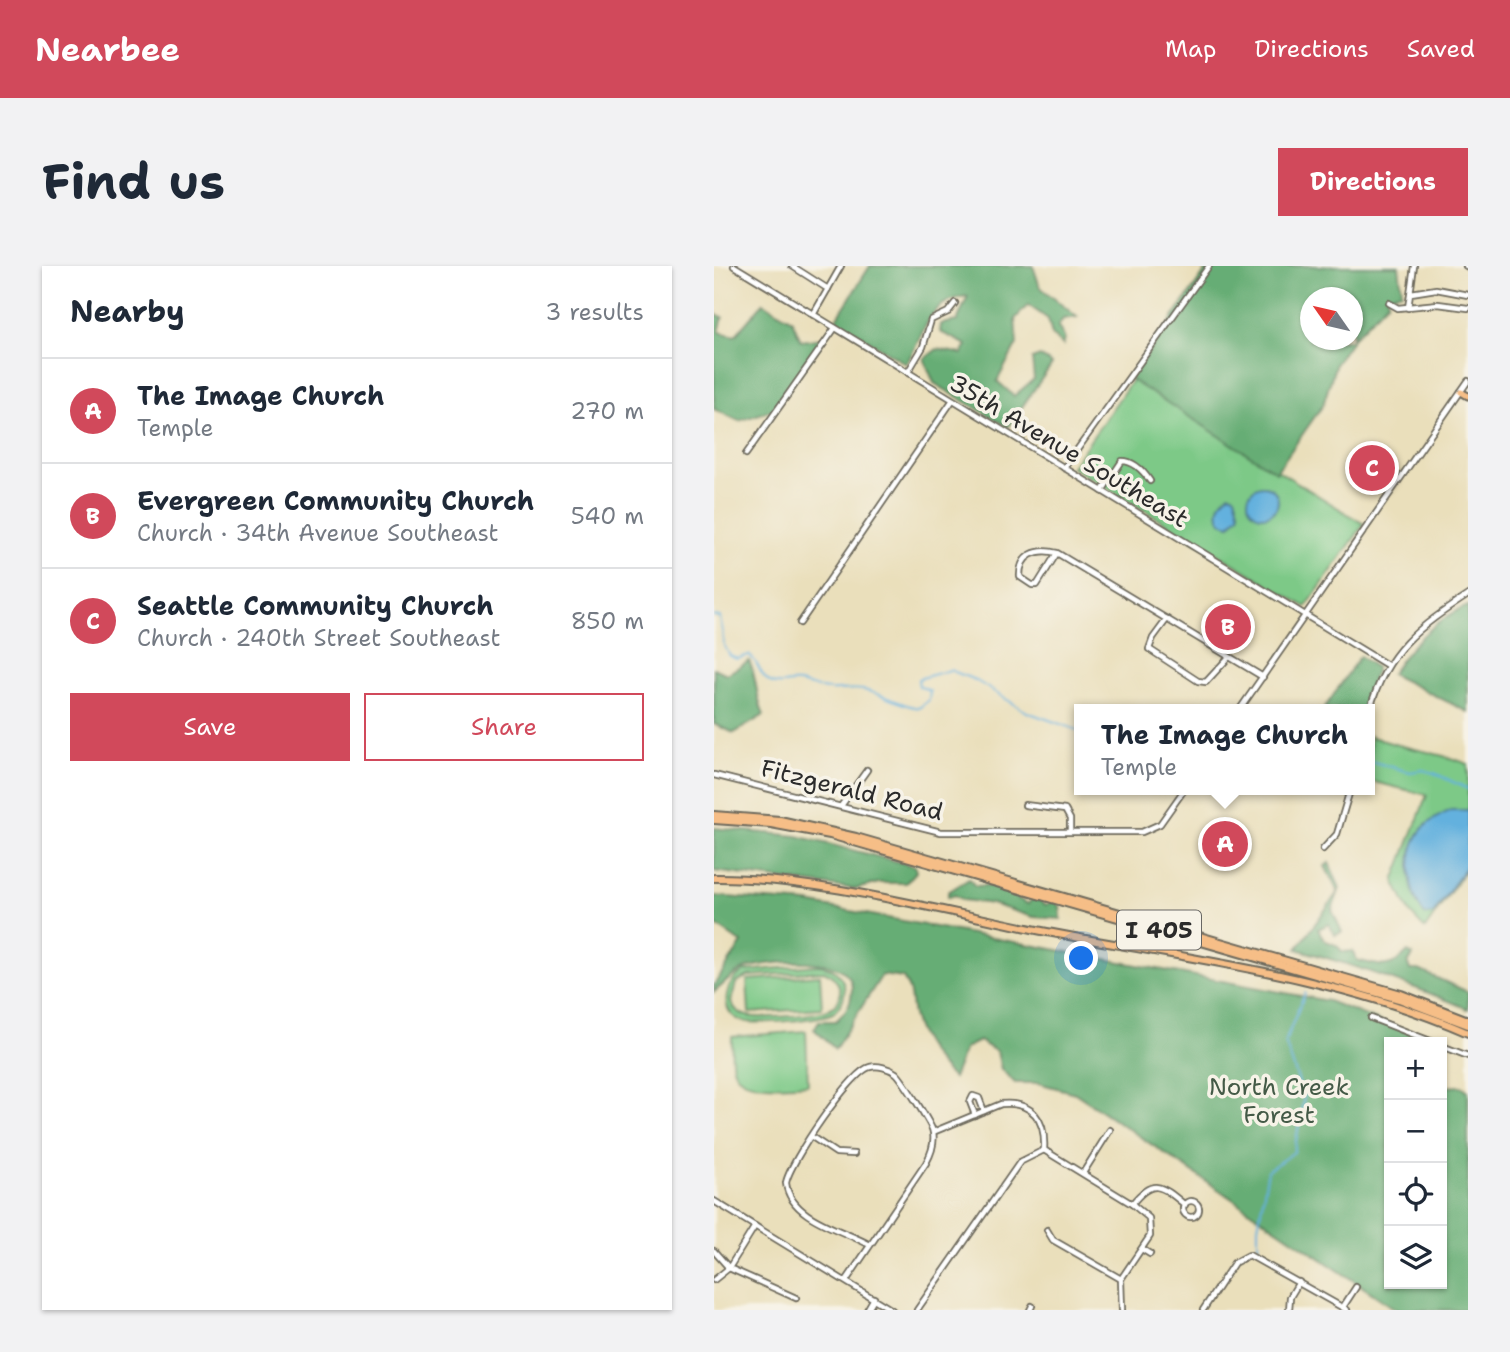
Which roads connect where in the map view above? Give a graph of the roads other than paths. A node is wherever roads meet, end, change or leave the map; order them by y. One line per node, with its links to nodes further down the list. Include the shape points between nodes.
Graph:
1 (735, 266): 13 (street, 35th Avenue Southeast)
2 (792, 266): 6 (street)
3 (841, 266): 6 (street)
4 (1209, 266): 21 (street)
5 (1414, 266): 7 (street)
6 (828, 289): 13 (street)
7 (1412, 293): 8 (street, via 1436,289); 11 (street)
8 (1468, 295)
9 (955, 303): 15 (street, via 931,320 923,347)
10 (1389, 303): 11 (street)
11 (1408, 308): 12 (street, via 1438,304)
12 (1468, 308)
13 (813, 315): 14 (street, 35th Avenue Southeast)
14 (835, 328): 15 (street, 35th Avenue Southeast); 20 (street)
15 (908, 372): 19 (street, 35th Avenue Southeast)
16 (1468, 381): 17 (street)
17 (1461, 392): 18 (main road); 26 (street)
18 (1468, 396)
19 (952, 401): 21 (street, 35th Avenue Southeast); 28 (street)
20 (746, 454)
21 (1064, 468): 23 (street, 35th Avenue Southeast)
22 (1150, 481): 23 (street, via 1144,472 1122,461)
23 (1102, 491): 26 (street, 35th Avenue Southeast)
24 (1057, 553): 24 (street, via 1043,550 1028,556 1021,564 1020,577 1032,586 1037,584); 27 (street)
25 (1468, 596): 30 (street, via 1427,621)
26 (1304, 615): 30 (street, 35th Avenue Southeast); 31 (street)
27 (1167, 619): 29 (street); 29 (street, via 1149,649 1198,681 1206,682)
28 (800, 623)
29 (1229, 656): 31 (street)
30 (1387, 665): 33 (street)
31 (1263, 677): 32 (street)
32 (1244, 704)
33 (1372, 704)
34 (867, 770): 39 (street)
35 (714, 775): 39 (street, Fitzgerald Road)
36 (1180, 795): 42 (street, Fitzgerald Road, via 1150,831)
37 (1349, 795): 45 (street, via 1337,834)
38 (1025, 805): 42 (street, via 1065,810)
39 (841, 806): 42 (street, Fitzgerald Road, via 941,832)
40 (714, 815): 43 (highway, I 405, via 780,820)
41 (714, 820): 44 (highway, I 405, via 791,827)
42 (1070, 831)
43 (856, 837): 44 (highway); 47 (highway, I 405)
44 (848, 841): 47 (highway, I 405)
45 (1324, 849)
46 (714, 879): 50 (highway, I 405, via 834,894 1329,990)
47 (1215, 944): 49 (highway, I 405, via 1401,994)
48 (1371, 1018): 51 (street)
49 (1468, 1023)
50 (1468, 1035)
51 (1420, 1037)
52 (1447, 1048): 53 (street)
53 (1468, 1056)
54 (984, 1111): 55 (street); 55 (street, via 979,1098 973,1096 970,1102); 59 (street, via 1013,1103 1031,1110 1043,1124)
55 (975, 1115): 57 (street)
56 (1110, 1130): 61 (street)
57 (933, 1132): 58 (street, via 895,1072 878,1066 859,1072); 67 (street, via 926,1163)
58 (812, 1137): 60 (street, via 836,1153); 67 (street, via 787,1174 786,1192 804,1211)
59 (1044, 1150): 61 (street); 82 (street, via 1020,1162)
60 (855, 1154)
61 (1083, 1173): 63 (street)
62 (714, 1201): 65 (street)
63 (1132, 1204): 64 (street, via 1154,1186 1166,1189); 68 (street, via 1145,1212 1152,1224)
64 (1185, 1205)
65 (755, 1226): 71 (street); 74 (street)
66 (1047, 1230): 72 (street, via 1053,1240)
67 (870, 1245): 74 (street)
68 (1142, 1249): 70 (street); 72 (street)
69 (714, 1251): 71 (street)
70 (1150, 1254)
71 (729, 1268): 73 (street); 77 (street)
72 (1121, 1279): 83 (street)
73 (714, 1280)
74 (846, 1281): 78 (street)
75 (1299, 1282): 79 (street); 84 (street, via 1253,1255 1244,1256 1234,1263); 85 (street)
76 (1356, 1287): 79 (street)
77 (796, 1298)
78 (874, 1298): 80 (street); 81 (street)
79 (1345, 1309)
80 (867, 1310)
81 (892, 1310)
82 (917, 1310)
83 (1122, 1310)
84 (1203, 1310)
85 (1289, 1310)

